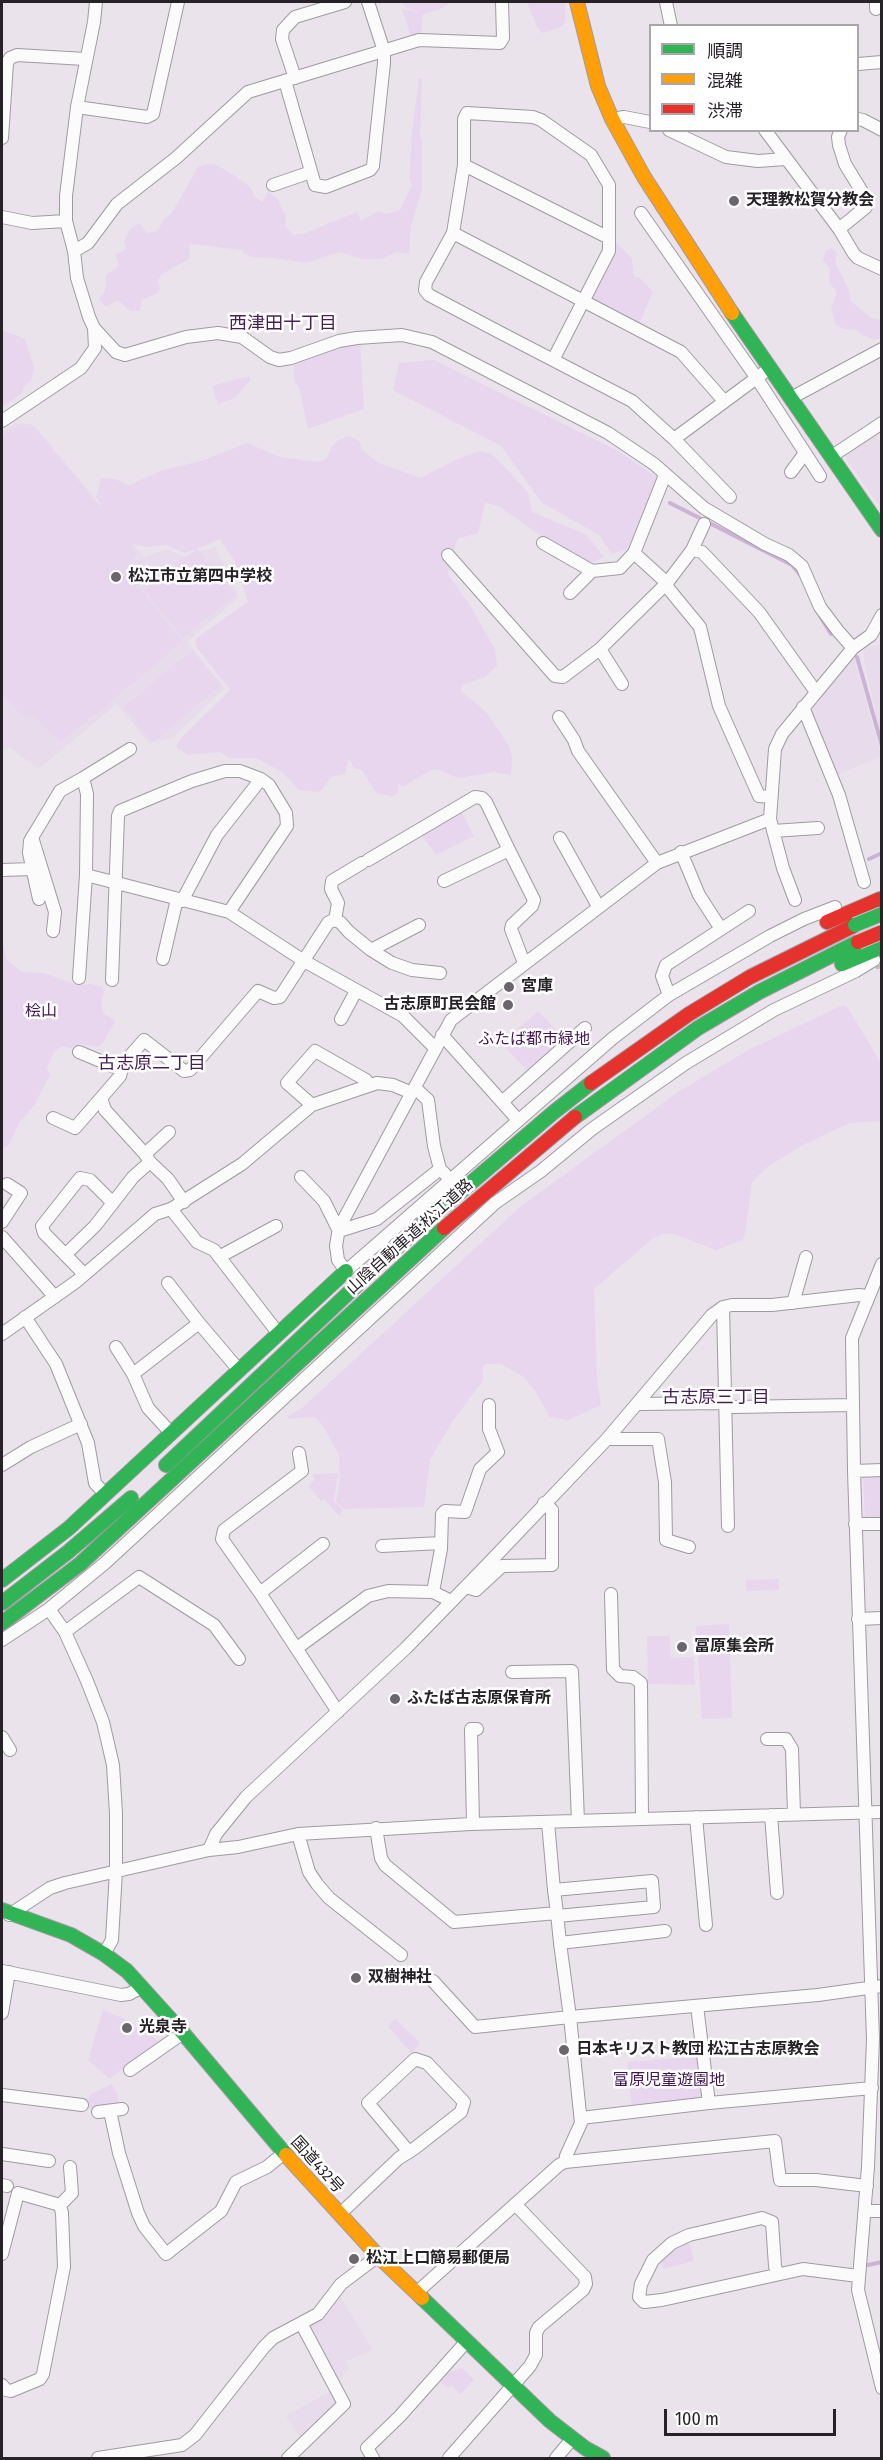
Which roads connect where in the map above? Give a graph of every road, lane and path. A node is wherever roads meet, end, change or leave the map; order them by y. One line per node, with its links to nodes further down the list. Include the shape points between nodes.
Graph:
1 (96, 2): 10 (street)
2 (178, 2): 14 (street, via 153,114 147,117)
3 (345, 2): 13 (street, via 292,18 283,30)
4 (368, 2): 9 (street)
5 (502, 2): 9 (street, via 500,43 419,40)
6 (577, 2): 15 (main road, via 598,86)
7 (666, 2): 8 (street)
8 (671, 24)
9 (384, 51): 13 (street); 25 (street, via 371,169 326,187 315,184)
10 (85, 58): 14 (street); 22 (street, via 10,58)
11 (882, 62): 12 (street)
12 (859, 64)
13 (290, 79): 25 (street); 33 (street, via 243,95 176,158 117,204 88,243)
14 (77, 107): 29 (street)
15 (612, 119): 17 (street); 39 (main road, via 644,177)
16 (859, 119): 18 (street)
17 (649, 122)
18 (882, 130)
19 (673, 132): 23 (street, via 726,157)
20 (766, 132): 23 (street)
21 (840, 132): 30 (street, via 844,164 867,200 866,207)
22 (2, 138)
23 (785, 159): 30 (street)
24 (464, 165): 31 (street); 32 (street); 32 (street, via 467,113 538,118 587,151 598,166 610,190)
25 (311, 172): 26 (street)
26 (273, 185)
27 (641, 213): 40 (street)
28 (2, 217): 29 (street, via 32,223)
29 (66, 220): 33 (street)
30 (839, 229): 34 (street, via 858,258)
31 (453, 233): 35 (street); 38 (street, via 426,282 426,292)
32 (609, 238): 35 (street, via 607,256)
33 (74, 251): 36 (street, via 77,278)
34 (882, 269)
35 (584, 303): 38 (street); 42 (street, via 685,355)
36 (94, 328): 43 (street, via 95,348 81,368); 49 (street, via 120,354 218,333 242,337 279,360 339,341 417,337 608,433)
37 (882, 348): 41 (street)
38 (553, 360): 45 (street, via 632,401)
39 (770, 368): 40 (street); 41 (main road)
40 (756, 377): 42 (street); 46 (street)
41 (791, 398): 47 (main road)
42 (724, 401): 45 (street)
43 (2, 421)
44 (882, 423): 47 (street)
45 (674, 439): 51 (street)
46 (805, 453): 48 (street); 50 (street)
47 (832, 456): 53 (main road)
48 (790, 472)
49 (665, 475): 56 (street); 63 (street, via 704,508 797,560 820,607)
50 (820, 476)
51 (730, 497)
52 (704, 524): 55 (street)
53 (882, 530)
54 (543, 543): 58 (street)
55 (692, 550): 59 (street); 66 (street, via 702,552 759,612)
56 (634, 553): 58 (street, via 620,568); 59 (street)
57 (448, 555): 64 (street, via 555,676 563,676)
58 (592, 571): 60 (street)
59 (667, 583): 64 (street); 72 (street, via 700,627 719,706 759,796)
60 (570, 593)
61 (882, 615): 62 (street)
62 (876, 636): 63 (street)
63 (853, 648): 66 (street)
64 (600, 649): 65 (street)
65 (622, 684)
66 (816, 692): 67 (street)
67 (803, 707): 72 (street, via 775,749); 84 (street, via 839,795)
68 (559, 717): 79 (street, via 589,768)
69 (130, 749): 70 (street)
70 (83, 778): 75 (street, via 60,791); 82 (street, via 87,794)
71 (261, 779): 85 (street, via 240,771 225,771 120,811); 88 (street, via 217,835); 92 (street, via 286,813 287,826)
72 (771, 797): 73 (street)
73 (771, 825): 74 (street); 78 (street); 89 (street)
74 (818, 828)
75 (32, 837): 80 (street, via 28,846); 97 (street, via 55,912)
76 (560, 838): 90 (street)
77 (508, 850): 83 (street); 94 (street, via 486,802 479,797 470,798 332,881 331,889 338,903); 103 (street, via 534,900 511,929)
78 (681, 852): 79 (street); 96 (street, via 699,895)
79 (657, 862): 90 (street)
80 (33, 869): 81 (street); 86 (street)
81 (2, 870)
82 (86, 874): 85 (street); 105 (street)
83 (444, 881)
84 (864, 882)
85 (115, 883): 88 (street); 106 (street)
86 (39, 899)
87 (881, 899): 108 (street, via 856,899 804,919); 120 (main road, via 782,943 702,991 631,1045)
88 (180, 900): 92 (street); 101 (street)
89 (795, 900)
90 (598, 906): 103 (street)
91 (749, 911): 96 (street)
92 (229, 912): 102 (street)
93 (876, 912): 98 (street); 120 (main road, 山陰自動車道;松江道路, bridge, via 750,977 689,1014)
94 (335, 920): 99 (street); 102 (street, via 328,923)
95 (419, 925): 99 (street)
96 (721, 929): 108 (street, via 664,967 662,976)
97 (53, 931)
98 (880, 940): 127 (main road, via 689,1049); 127 (main road, 山陰自動車道;松江道路, bridge, via 858,942 698,1028 567,1123)
99 (370, 950): 104 (street, via 412,970)
100 (882, 955): 186 (street, via 774,1011 686,1063 495,1203 105,1563)
101 (163, 959)
102 (304, 962): 107 (street); 114 (street, via 280,997 258,991 190,1070 184,1071 144,1040)
103 (524, 963): 111 (street, via 451,1020)
104 (440, 973)
105 (79, 978)
106 (112, 980)
107 (356, 991): 109 (street); 112 (street, via 403,1016)
108 (669, 995): 122 (street)
109 (341, 1019)
110 (585, 1028): 118 (street)
111 (442, 1035): 112 (street); 118 (street)
112 (435, 1048): 116 (street)
113 (79, 1052): 114 (street)
114 (122, 1070): 117 (street)
115 (369, 1085): 116 (street, via 385,1083); 119 (street); 119 (street, via 315,1051 287,1083)
116 (413, 1091): 125 (street, via 428,1100); 135 (street)
117 (101, 1098): 121 (street, via 75,1128); 124 (street, via 105,1110)
118 (502, 1102): 122 (street)
119 (312, 1105): 130 (street, via 242,1164)
120 (554, 1112): 167 (main road, 山陰自動車道;松江道路, via 410,1235)
121 (53, 1118)
122 (518, 1120): 128 (street)
123 (169, 1132): 124 (street)
124 (148, 1158): 130 (street); 131 (street)
125 (440, 1169): 128 (street); 135 (street, via 377,1219)
126 (301, 1178): 135 (street, via 324,1201)
127 (500, 1178): 189 (main road, 山陰自動車道;松江道路, via 80,1564)
128 (450, 1179): 141 (street)
129 (7, 1184): 133 (street, via 21,1193)
130 (184, 1202): 132 (street)
131 (113, 1203): 137 (street); 137 (street, via 87,1178 76,1180 42,1226)
132 (171, 1209): 138 (street, via 197,1242); 142 (street, via 155,1214)
133 (2, 1221)
134 (276, 1226): 138 (street)
135 (339, 1231): 141 (street, via 338,1260)
136 (2, 1237): 145 (street)
137 (65, 1255): 142 (street)
138 (219, 1257): 150 (street)
139 (806, 1257): 146 (street)
140 (882, 1264): 144 (street)
141 (346, 1271): 150 (main road)
142 (84, 1275): 145 (street)
143 (168, 1283): 149 (street)
144 (867, 1296): 146 (street); 158 (street, via 852,1338)
145 (54, 1297): 148 (street)
146 (793, 1303): 147 (street)
147 (723, 1307): 155 (street); 156 (street, via 712,1315)
148 (25, 1317): 151 (street); 159 (street, via 56,1364)
149 (199, 1323): 153 (street); 154 (street)
150 (278, 1333): 153 (main road)
151 (2, 1334)
152 (116, 1347): 154 (street)
153 (238, 1369): 160 (main road)
154 (133, 1374): 160 (street, via 148,1408)
155 (726, 1403): 156 (street); 158 (street, via 733,1407); 174 (street)
156 (638, 1404): 161 (street)
157 (489, 1405): 175 (street, via 489,1430 498,1452 480,1469 465,1512 443,1512)
158 (853, 1405): 166 (street)
159 (81, 1424): 163 (street); 170 (street, via 95,1483)
160 (171, 1433): 170 (main road)
161 (607, 1439): 171 (street); 178 (street, via 658,1439 666,1482 666,1540)
162 (299, 1453): 165 (street)
163 (2, 1465)
164 (882, 1470): 166 (street)
165 (302, 1471): 168 (street); 182 (street, via 224,1530 222,1539)
166 (854, 1471): 172 (street)
167 (153, 1476)
168 (310, 1482)
169 (138, 1491): 185 (main road)
170 (105, 1494): 179 (main road, via 69,1528)
171 (544, 1503): 180 (street); 180 (street, via 552,1510 552,1565 502,1566 476,1590)
172 (855, 1524): 173 (street); 188 (street)
173 (882, 1524)
174 (728, 1527)
175 (441, 1543): 177 (street); 181 (street)
176 (323, 1544): 182 (street)
177 (382, 1546)
178 (690, 1547)
179 (2, 1580)
180 (466, 1587): 184 (street)
181 (433, 1592): 184 (street); 192 (street, via 388,1591 368,1596)
182 (260, 1593): 192 (street)
183 (610, 1594): 205 (street, via 613,1669 620,1676 633,1677 641,1683)
184 (451, 1601): 195 (street)
185 (2, 1603)
186 (49, 1609): 190 (street); 191 (street)
187 (882, 1618): 188 (street)
188 (858, 1619): 200 (street)
189 (2, 1623)
190 (65, 1632): 193 (street, via 139,1577 214,1625); 212 (street, via 109,1743 115,1785)
191 (2, 1640)
192 (297, 1648): 195 (street)
193 (239, 1659)
194 (512, 1672): 206 (street, via 572,1671)
195 (338, 1712): 211 (street, via 246,1797 216,1834)
196 (477, 1729): 208 (street, via 471,1729)
197 (2, 1737): 199 (street)
198 (767, 1739): 202 (street, via 786,1739 792,1749)
199 (10, 1750)
200 (865, 1812): 201 (street); 202 (street); 225 (street)
201 (882, 1812)
202 (794, 1814): 203 (street)
203 (771, 1815): 204 (street); 214 (street)
204 (696, 1817): 205 (street); 217 (street)
205 (642, 1818): 206 (street)
206 (578, 1821): 207 (street)
207 (548, 1822): 208 (street); 213 (street)
208 (473, 1824): 209 (street)
209 (376, 1828): 210 (street); 216 (street, via 381,1858 386,1865 454,1922)
210 (298, 1834): 211 (street); 221 (street, via 309,1872 328,1898)
211 (209, 1850): 212 (street)
212 (116, 1871): 215 (street, via 50,1888); 220 (street, via 112,1940)
213 (554, 1890): 216 (street); 216 (street, via 652,1881 654,1907)
214 (777, 1893)
215 (5, 1915): 220 (main road, 国道432号, via 51,1926)
216 (557, 1915): 219 (street)
217 (706, 1925)
218 (665, 1931): 219 (street)
219 (560, 1943): 228 (street)
220 (104, 1954): 224 (main road, 国道432号)
221 (401, 1955)
222 (5, 1972): 224 (street, via 121,1995); 227 (street)
223 (433, 1981): 228 (street, via 475,2027)
224 (142, 1987): 229 (main road, 国道432号)
225 (877, 1987): 226 (street); 231 (street)
226 (697, 2006): 228 (street); 233 (street)
227 (2, 2013)
228 (570, 2017): 236 (street)
229 (183, 2033): 230 (street); 238 (main road, 国道432号)
230 (130, 2070)
231 (872, 2088): 233 (street); 243 (street)
232 (2, 2095): 234 (street)
233 (709, 2103): 236 (street)
234 (82, 2105)
235 (110, 2111): 238 (street, via 138,2213 166,2254 221,2211 236,2182 267,2167)
236 (581, 2118): 241 (street)
237 (409, 2152): 237 (street, via 461,2112 464,2102 428,2063 416,2060 368,2103); 248 (street)
238 (284, 2153): 248 (main road, 国道432号)
239 (2, 2154): 240 (street)
240 (49, 2161)
241 (565, 2162): 243 (street, via 776,2141 780,2181 816,2180); 244 (street)
242 (70, 2167): 245 (street, via 72,2193)
243 (867, 2186): 246 (street)
244 (515, 2204): 253 (street); 257 (street, via 586,2280 583,2290 539,2327 536,2355)
245 (60, 2205): 249 (street, via 18,2193); 256 (street, via 64,2267 43,2374 14,2390 6,2390)
246 (865, 2211): 247 (street); 252 (street)
247 (882, 2211)
248 (340, 2214): 250 (main road, 国道432号)
249 (2, 2254)
250 (378, 2256): 253 (main road, 国道432号); 254 (street, via 341,2284 318,2314)
251 (777, 2274): 251 (street, via 662,2300 644,2302 639,2297 640,2284 652,2260 672,2243 689,2235 762,2218 772,2222); 252 (street, via 803,2269)
252 (858, 2276): 258 (street)
253 (416, 2293): 255 (main road, 国道432号)
254 (301, 2323): 261 (street, via 264,2347 201,2428 182,2445); 262 (street, via 344,2404)
255 (466, 2342): 257 (main road, 国道432号); 263 (street, via 367,2448)
256 (2, 2385)
257 (511, 2386): 259 (main road, 国道432号); 264 (street)
258 (882, 2388)
259 (572, 2439): 260 (main road, 国道432号); 265 (street)
260 (599, 2457)
261 (98, 2458)
262 (288, 2458)
263 (373, 2458)
264 (449, 2458)
265 (556, 2458)

